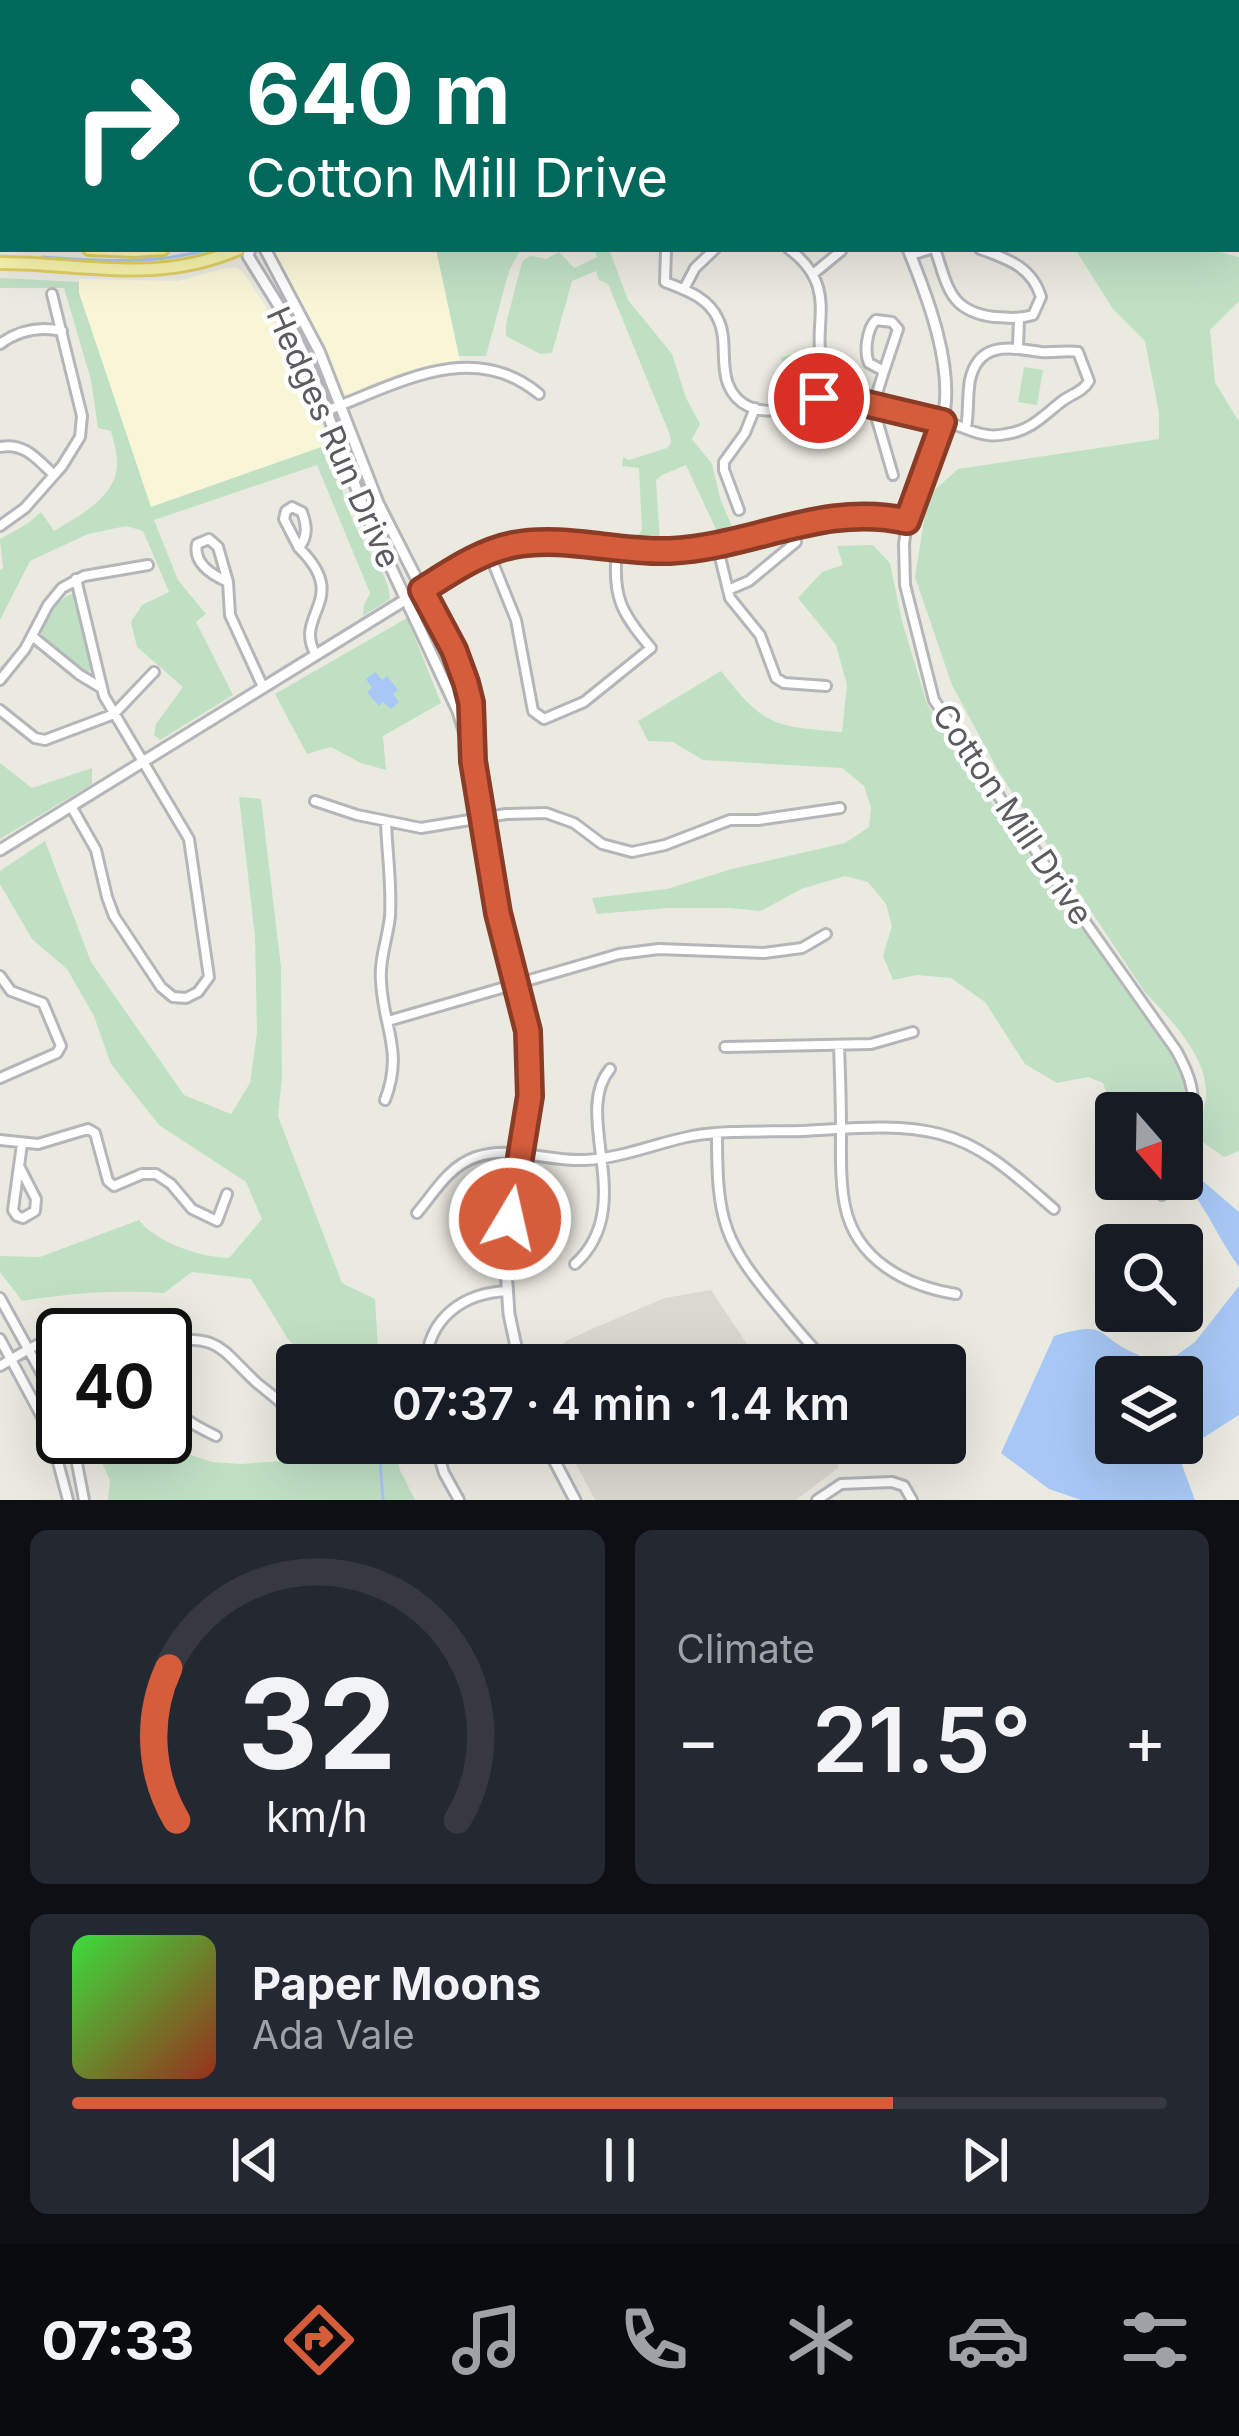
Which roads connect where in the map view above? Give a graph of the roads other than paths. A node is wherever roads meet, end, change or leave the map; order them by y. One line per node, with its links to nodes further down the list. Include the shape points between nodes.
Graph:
1 (229, 252): 11 (main road, via 143,271)
2 (249, 252): 25 (street, Hedges Run Drive)
3 (267, 252): 22 (street, Hedges Run Drive)
4 (666, 252): 13 (street, via 663,278)
5 (704, 252): 13 (street)
6 (792, 252): 12 (street)
7 (838, 252): 12 (street)
8 (909, 252): 26 (street, via 944,369)
9 (934, 252): 15 (street, via 958,305)
10 (988, 252): 15 (street, via 1036,283 1037,310)
11 (0, 263)
12 (813, 274): 20 (street, via 823,310 820,352)
13 (684, 289): 24 (street, via 715,313 728,383)
14 (52, 294): 16 (street)
15 (1019, 319): 18 (street)
16 (62, 331): 17 (street, via 29,330); 29 (street, via 82,427)
17 (0, 344)
18 (1018, 347): 27 (street, via 991,352 974,369); 27 (street, via 1076,350 1088,386 1020,431)
19 (884, 371): 19 (street, via 898,329 876,320 866,355); 23 (street)
20 (835, 386): 23 (street); 24 (street, via 796,408)
21 (539, 394): 22 (street, via 508,373 466,366)
22 (342, 406): 25 (street); 34 (street, Hedges Run Drive)
23 (874, 406): 26 (street); 30 (street)
24 (755, 408): 31 (street, via 723,467)
25 (326, 411): 35 (street, Hedges Run Drive)
26 (943, 422): 27 (street); 32 (street)
27 (966, 428)
28 (0, 447): 29 (street, via 19,446)
29 (53, 474): 33 (street)
30 (893, 475)
31 (739, 510)
32 (907, 521): 37 (street, via 832,516); 73 (street, Cotton Mill Drive, via 905,585 934,700 1185,1065)
33 (0, 526)
34 (392, 531): 35 (street); 44 (street, Hedges Run Drive)
35 (377, 538): 46 (street, Hedges Run Drive)
36 (796, 542): 45 (street)
37 (717, 545): 39 (street); 45 (street)
38 (299, 548): 38 (street, via 284,519 292,507 306,527); 48 (street, via 322,582 309,633)
39 (616, 549): 40 (street, via 535,542); 40 (street, via 620,605 651,648 584,702 544,719 533,711 516,620)
40 (489, 552): 44 (street)
41 (148, 565): 42 (street)
42 (76, 580): 47 (street, via 55,596); 53 (street)
43 (228, 582): 43 (street, via 216,543 200,541 202,564); 52 (street, via 230,615)
44 (422, 590): 46 (street); 57 (street, Hedges Run Drive, via 466,683)
45 (728, 590): 51 (street, via 760,635 776,678)
46 (407, 600): 48 (street); 57 (street, Hedges Run Drive)
47 (32, 636): 50 (street); 53 (street)
48 (316, 655): 52 (street)
49 (154, 672): 55 (street)
50 (0, 680)
51 (826, 686)
52 (262, 687): 56 (street)
53 (102, 688): 55 (street)
54 (0, 710): 55 (street, via 39,740)
55 (114, 715): 56 (street)
56 (143, 760): 59 (street); 59 (street, via 192,851 209,977 198,992 178,999 161,987 114,916 97,850)
57 (473, 761): 61 (street, Hedges Run Drive)
58 (314, 800): 62 (street)
59 (71, 806): 63 (street)
60 (840, 808): 61 (street, via 730,820 632,852 555,815)
61 (483, 817): 62 (street, via 422,828); 66 (street, Hedges Run Drive)
62 (386, 822): 67 (street, via 390,912 380,982)
63 (0, 850)
64 (826, 934): 66 (street, via 802,948 764,953 619,953)
65 (1, 982): 72 (street, via 43,1004 61,1046)
66 (516, 984): 67 (street); 79 (street, Hedges Run Drive, via 531,1076)
67 (388, 1021): 74 (street, via 394,1063)
68 (913, 1032): 69 (street)
69 (839, 1045): 70 (street); 75 (street)
70 (725, 1047)
71 (610, 1070): 80 (street, via 598,1093)
72 (0, 1078)
73 (1192, 1092)
74 (385, 1100)
75 (841, 1130): 76 (street); 83 (street, via 956,1139); 87 (street, via 844,1200 861,1242 899,1276)
76 (717, 1133): 80 (street); 93 (street, via 718,1196 737,1254)
77 (0, 1140): 78 (street)
78 (22, 1144): 81 (street); 82 (street, via 88,1129 114,1186 161,1176 192,1209 217,1221)
79 (520, 1155): 80 (street); 84 (street, via 489,1153 462,1163); 86 (street, Hedges Run Drive)
80 (602, 1159): 85 (street, via 600,1230)
81 (19, 1166): 81 (street, via 13,1210 23,1218 37,1203)
82 (227, 1194)
83 (1054, 1210)
84 (417, 1213)
85 (575, 1264)
86 (507, 1291): 91 (street, via 472,1297 448,1312); 92 (street, Hedges Run Drive)
87 (956, 1294)
88 (0, 1298): 95 (street)
89 (0, 1339): 96 (street)
90 (192, 1340): 99 (street, via 222,1349)
91 (430, 1344)
92 (516, 1344)
93 (812, 1344)
94 (36, 1346): 95 (street)
95 (30, 1349): 96 (street); 97 (street)
96 (12, 1360): 98 (street); 105 (street, via 50,1432)
97 (36, 1360)
98 (0, 1366)
99 (276, 1398)
100 (192, 1425): 101 (street)
101 (216, 1436)
102 (77, 1464): 106 (street)
103 (441, 1464): 107 (street)
104 (556, 1464): 108 (street)
105 (68, 1500)
106 (84, 1500)
107 (458, 1500)
108 (575, 1500)
109 (817, 1500): 110 (street, via 841,1484 892,1482)
110 (912, 1500)

